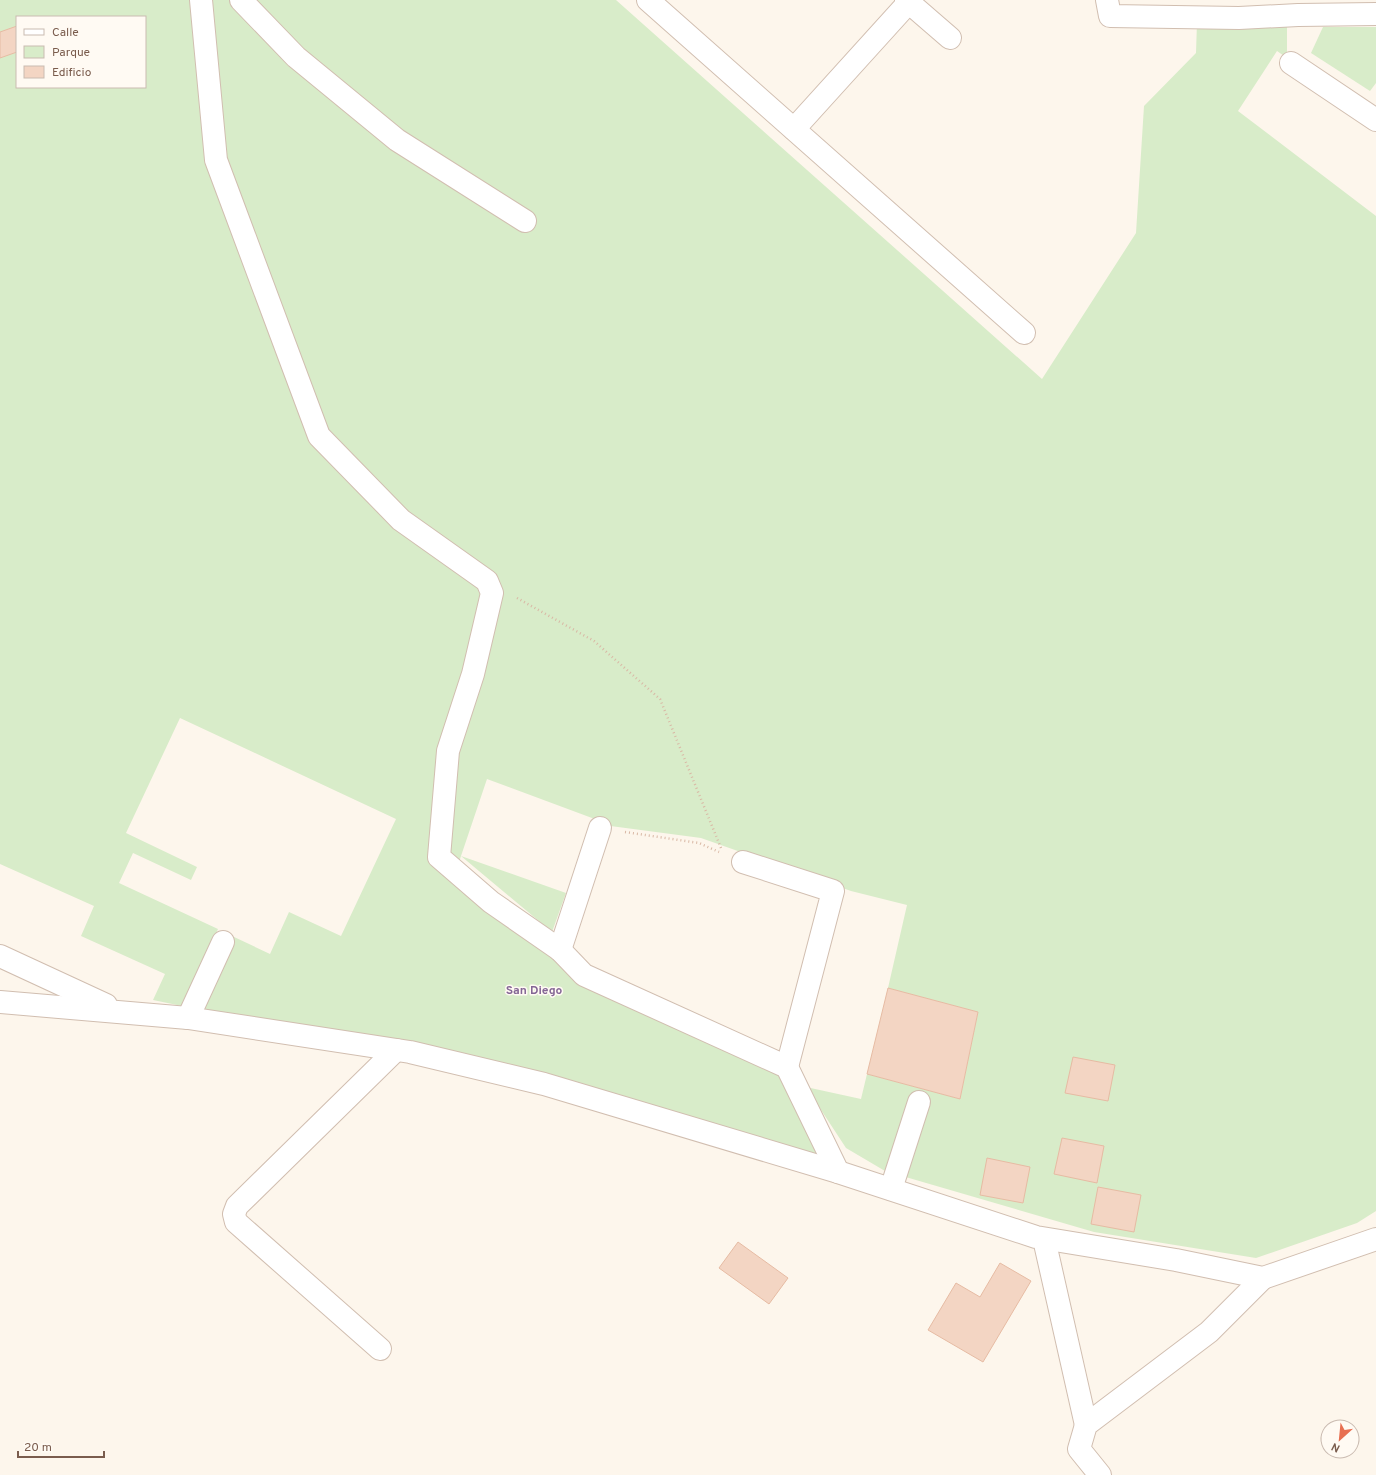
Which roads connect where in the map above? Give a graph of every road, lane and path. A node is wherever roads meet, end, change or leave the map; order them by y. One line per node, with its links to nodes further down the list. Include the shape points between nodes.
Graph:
1 (201, 0): 13 (street, via 216,160 319,436 401,520)
2 (241, 0): 11 (street, via 296,57 397,140)
3 (648, 0): 10 (street)
4 (1107, 0): 6 (street, via 1110,16 1239,18)
5 (908, 1): 7 (street); 10 (street)
6 (1373, 9)
7 (950, 38)
8 (1291, 63): 9 (street)
9 (1376, 120)
10 (794, 129): 12 (street)
11 (525, 221)
12 (1024, 333)
13 (487, 581): 14 (path, via 594,641 660,699 724,854 699,843); 17 (street, via 492,594 473,674 448,751 439,857 491,902)
14 (600, 828): 17 (street)
15 (743, 862): 23 (street, via 833,891)
16 (223, 942): 21 (street)
17 (560, 950): 23 (street, via 584,975)
18 (0, 956): 20 (street)
19 (0, 1002): 20 (street)
20 (120, 1012): 21 (street)
21 (188, 1018): 22 (street)
22 (396, 1050): 25 (street, via 544,1084); 30 (street, via 238,1206 234,1214 236,1222)
23 (787, 1067): 25 (street)
24 (919, 1102): 26 (street)
25 (838, 1172): 26 (street)
26 (892, 1189): 27 (street)
27 (1044, 1239): 29 (street, via 1176,1260); 31 (street)
28 (1375, 1241): 29 (street)
29 (1263, 1278): 31 (street, via 1209,1332)
30 (380, 1349)
31 (1086, 1425): 32 (street, via 1078,1449)
32 (1100, 1475)

